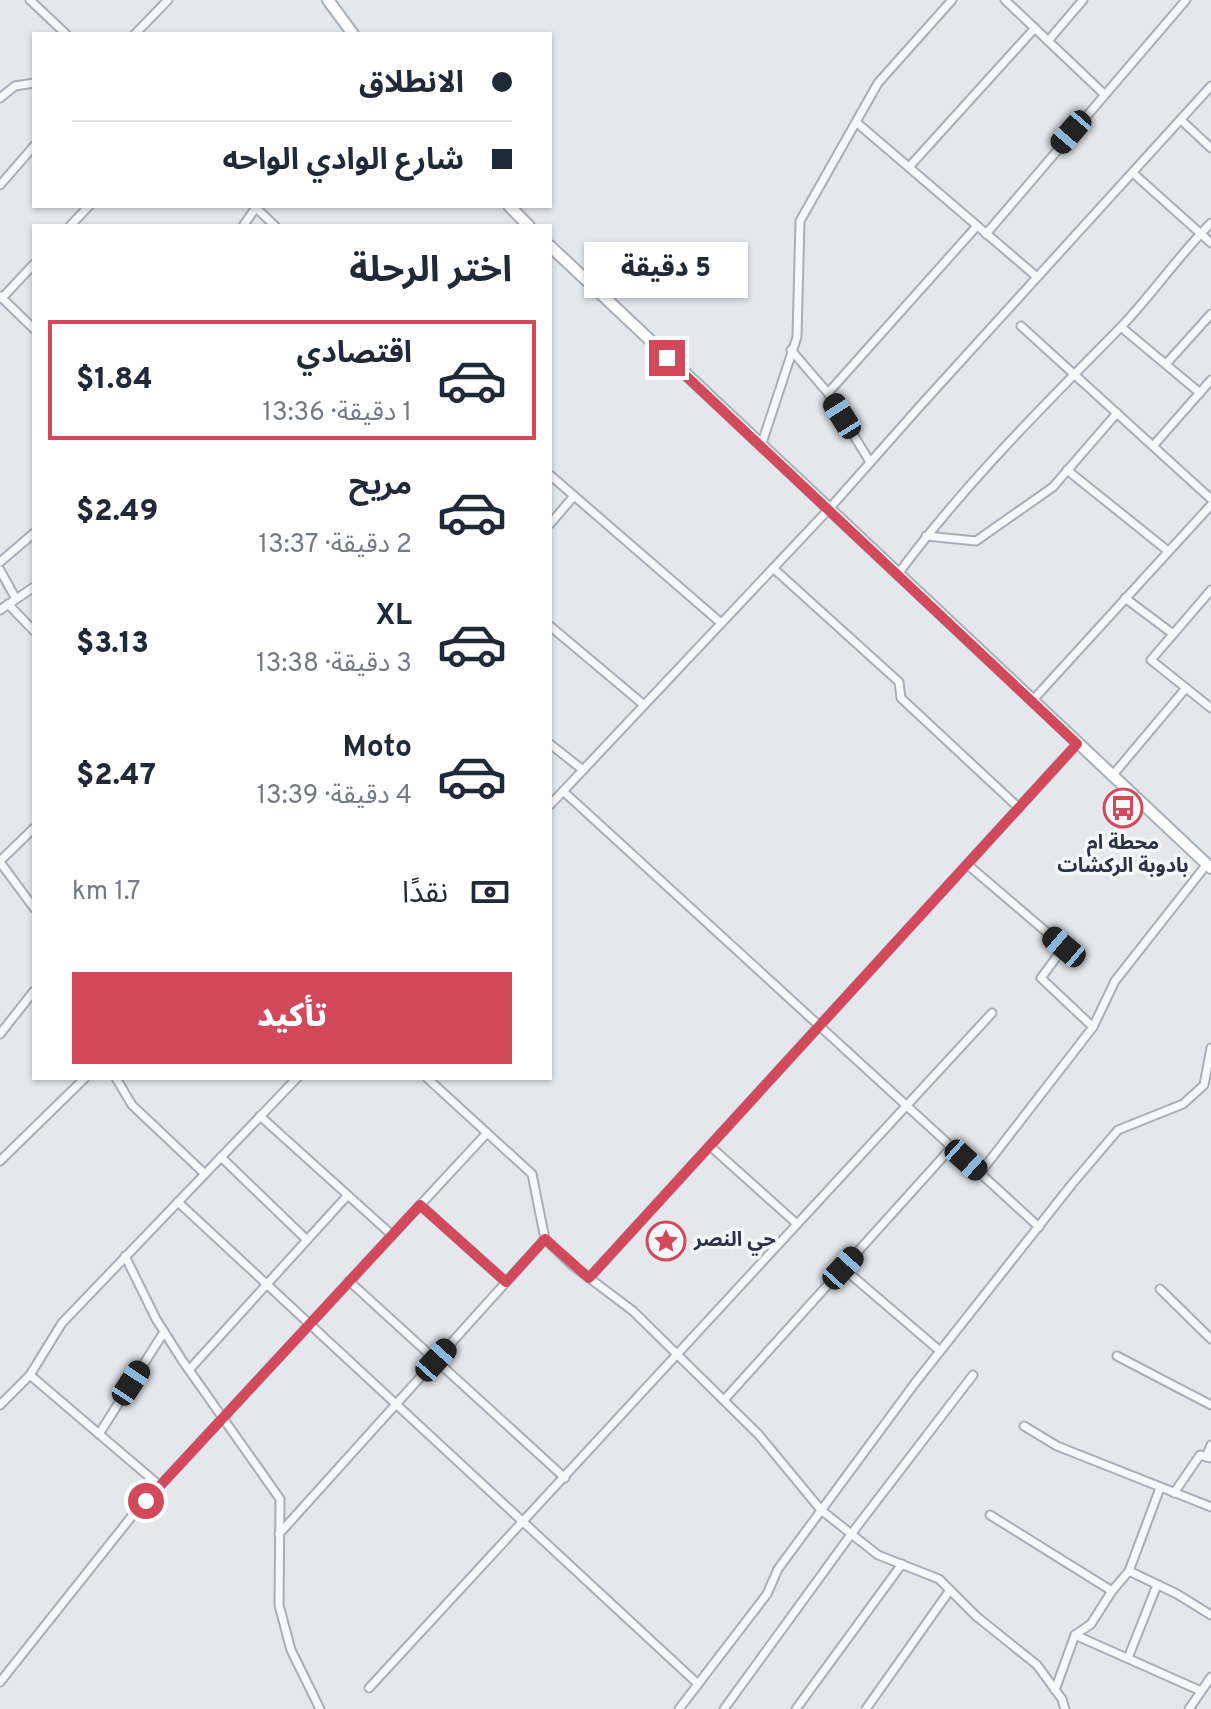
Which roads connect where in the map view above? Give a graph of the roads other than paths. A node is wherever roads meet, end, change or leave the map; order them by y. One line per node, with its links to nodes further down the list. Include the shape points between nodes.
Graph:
1 (30, 0): 9 (street)
2 (168, 0): 10 (street)
3 (328, 0): 11 (main road)
4 (952, 0): 18 (street, via 878,83)
5 (1005, 0): 8 (street)
6 (1083, 0): 12 (street)
7 (1186, 0): 15 (street)
8 (1035, 28): 12 (street); 21 (street)
9 (64, 32)
10 (137, 32)
11 (352, 32)
12 (1048, 41): 15 (street)
13 (32, 83): 16 (street, via 15,86)
14 (1211, 86): 17 (street)
15 (1104, 94): 33 (street)
16 (0, 98)
17 (1181, 120): 20 (street); 22 (street)
18 (856, 122): 21 (street); 44 (street, via 800,221 797,337)
19 (32, 148): 23 (street)
20 (1211, 148)
21 (909, 167): 31 (street)
22 (1133, 173): 32 (street); 37 (street)
23 (0, 185)
24 (87, 208): 28 (street)
25 (256, 208): 29 (street)
26 (511, 208): 30 (main road)
27 (1211, 223): 32 (street)
28 (72, 224)
29 (273, 224)
30 (527, 224)
31 (977, 226): 33 (street); 48 (street)
32 (1201, 233): 34 (street); 43 (street)
33 (986, 234): 37 (street)
34 (1211, 243)
35 (552, 248): 51 (main road)
36 (32, 266): 38 (street)
37 (1037, 277): 53 (street)
38 (1, 297): 42 (street)
39 (1211, 314): 40 (street)
40 (1208, 324): 45 (street)
41 (1021, 326): 46 (street)
42 (32, 327)
43 (1121, 327): 45 (street); 46 (street)
44 (791, 350): 48 (street); 51 (street)
45 (1166, 364): 49 (street)
46 (1073, 374): 50 (street); 61 (street)
47 (1211, 380): 49 (street)
48 (828, 393): 53 (street)
49 (1200, 393): 52 (street)
50 (1117, 413): 52 (street); 54 (street)
51 (761, 446): 58 (main road)
52 (1153, 446): 57 (street)
53 (870, 462): 58 (street)
54 (1067, 470): 61 (street, via 1053,487 976,541); 62 (street)
55 (552, 477): 56 (street)
56 (574, 496): 59 (street); 73 (street)
57 (1211, 502): 62 (street)
58 (829, 509): 64 (street); 66 (main road)
59 (552, 522)
60 (32, 535): 63 (street)
61 (926, 536): 66 (street)
62 (1168, 551): 69 (street)
63 (0, 562)
64 (773, 568): 73 (street); 87 (street, via 899,682 901,698)
65 (0, 570): 70 (street)
66 (898, 574): 78 (main road)
67 (32, 588): 70 (street)
68 (1211, 591): 76 (street)
69 (1125, 598): 76 (street); 78 (street)
70 (16, 599): 71 (street)
71 (8, 604): 72 (street); 75 (street)
72 (0, 610)
73 (721, 623): 79 (street)
74 (552, 628): 79 (street)
75 (32, 629)
76 (1173, 634): 77 (street, via 1151,660)
77 (1186, 688): 80 (street); 84 (street)
78 (1032, 701): 81 (main road)
79 (644, 705): 83 (street)
80 (1211, 708)
81 (1077, 744): 84 (main road); 87 (street)
82 (552, 746): 83 (street)
83 (583, 770): 85 (street)
84 (1112, 776): 91 (main road)
85 (563, 791): 86 (street); 95 (street)
86 (552, 803)
87 (1019, 808): 90 (street)
88 (32, 830): 89 (street)
89 (0, 862): 92 (street)
90 (968, 865): 95 (street); 96 (street, via 1064,947 1041,978)
91 (1209, 866): 96 (street, via 1115,981)
92 (32, 905)
93 (32, 994): 97 (street)
94 (992, 1013): 103 (street)
95 (820, 1026): 103 (street); 106 (street)
96 (1093, 1027): 110 (street)
97 (0, 1034)
98 (1211, 1048): 116 (street, via 1204,1085 1183,1104 1118,1130)
99 (83, 1080): 109 (street)
100 (117, 1080): 111 (street, via 132,1105)
101 (295, 1080): 104 (street)
102 (429, 1080): 105 (street)
103 (906, 1106): 107 (street); 115 (street)
104 (260, 1116): 108 (street); 112 (street)
105 (487, 1133): 114 (street); 118 (street, via 532,1174)
106 (710, 1146): 115 (street); 122 (street)
107 (952, 1147): 110 (street); 121 (street)
108 (221, 1157): 111 (street); 119 (street)
109 (0, 1161)
110 (980, 1173): 116 (street)
111 (205, 1174): 113 (street)
112 (347, 1196): 117 (street); 119 (street)
113 (178, 1202): 120 (street); 125 (street)
114 (420, 1205): 117 (street); 124 (street)
115 (797, 1224): 131 (street)
116 (1039, 1227): 130 (street)
117 (392, 1235): 123 (street)
118 (545, 1239): 122 (street); 124 (street)
119 (307, 1240): 125 (street)
120 (125, 1256): 128 (street); 135 (street, via 62,1323)
121 (843, 1268): 130 (street); 137 (street)
122 (589, 1278): 131 (street)
123 (349, 1281): 127 (street); 133 (street)
124 (506, 1282): 133 (street)
125 (267, 1284): 127 (street); 134 (street)
126 (1160, 1289): 129 (street)
127 (309, 1324): 138 (street); 141 (street)
128 (164, 1332): 134 (street); 143 (street)
129 (1211, 1339)
130 (940, 1351): 151 (street)
131 (677, 1354): 137 (street); 146 (street)
132 (1117, 1356): 140 (street)
133 (436, 1360): 138 (street); 146 (street)
134 (189, 1370): 141 (street)
135 (30, 1375): 139 (street); 143 (street)
136 (973, 1375): 154 (street)
137 (724, 1400): 151 (street)
138 (396, 1404): 153 (street); 155 (street)
139 (0, 1405)
140 (1211, 1405)
141 (223, 1416): 147 (street); 155 (street, via 280,1499)
142 (1024, 1426): 148 (street, via 1057,1446)
143 (99, 1434): 147 (street)
144 (1211, 1445): 145 (street)
145 (1209, 1457): 149 (street, via 1200,1455)
146 (565, 1478): 153 (street)
147 (160, 1486): 165 (street)
148 (1160, 1488): 149 (street); 157 (street)
149 (1174, 1493): 150 (street)
150 (1211, 1507)
151 (821, 1510): 154 (street); 166 (street, via 778,1569 767,1594)
152 (990, 1515): 160 (street)
153 (523, 1522): 166 (street); 167 (street)
154 (852, 1533): 156 (street, via 878,1555); 172 (street)
155 (279, 1534): 170 (street, via 279,1605 291,1650)
156 (902, 1564): 159 (street, via 939,1579); 173 (street)
157 (1129, 1571): 158 (street); 160 (street)
158 (1157, 1585): 161 (street); 163 (street)
159 (950, 1590): 168 (street, via 1037,1665); 174 (street)
160 (1112, 1591): 162 (street, via 1091,1624)
161 (1211, 1615)
162 (1075, 1635): 163 (street); 168 (street)
163 (1128, 1658): 169 (street)
164 (1211, 1677): 169 (street)
165 (0, 1682)
166 (698, 1684): 171 (street)
167 (369, 1688)
168 (1055, 1690): 175 (street)
169 (1201, 1691): 176 (street)
170 (320, 1709)
171 (679, 1709)
172 (724, 1709)
173 (796, 1709)
174 (866, 1709)
175 (1065, 1709)
176 (1189, 1709)

